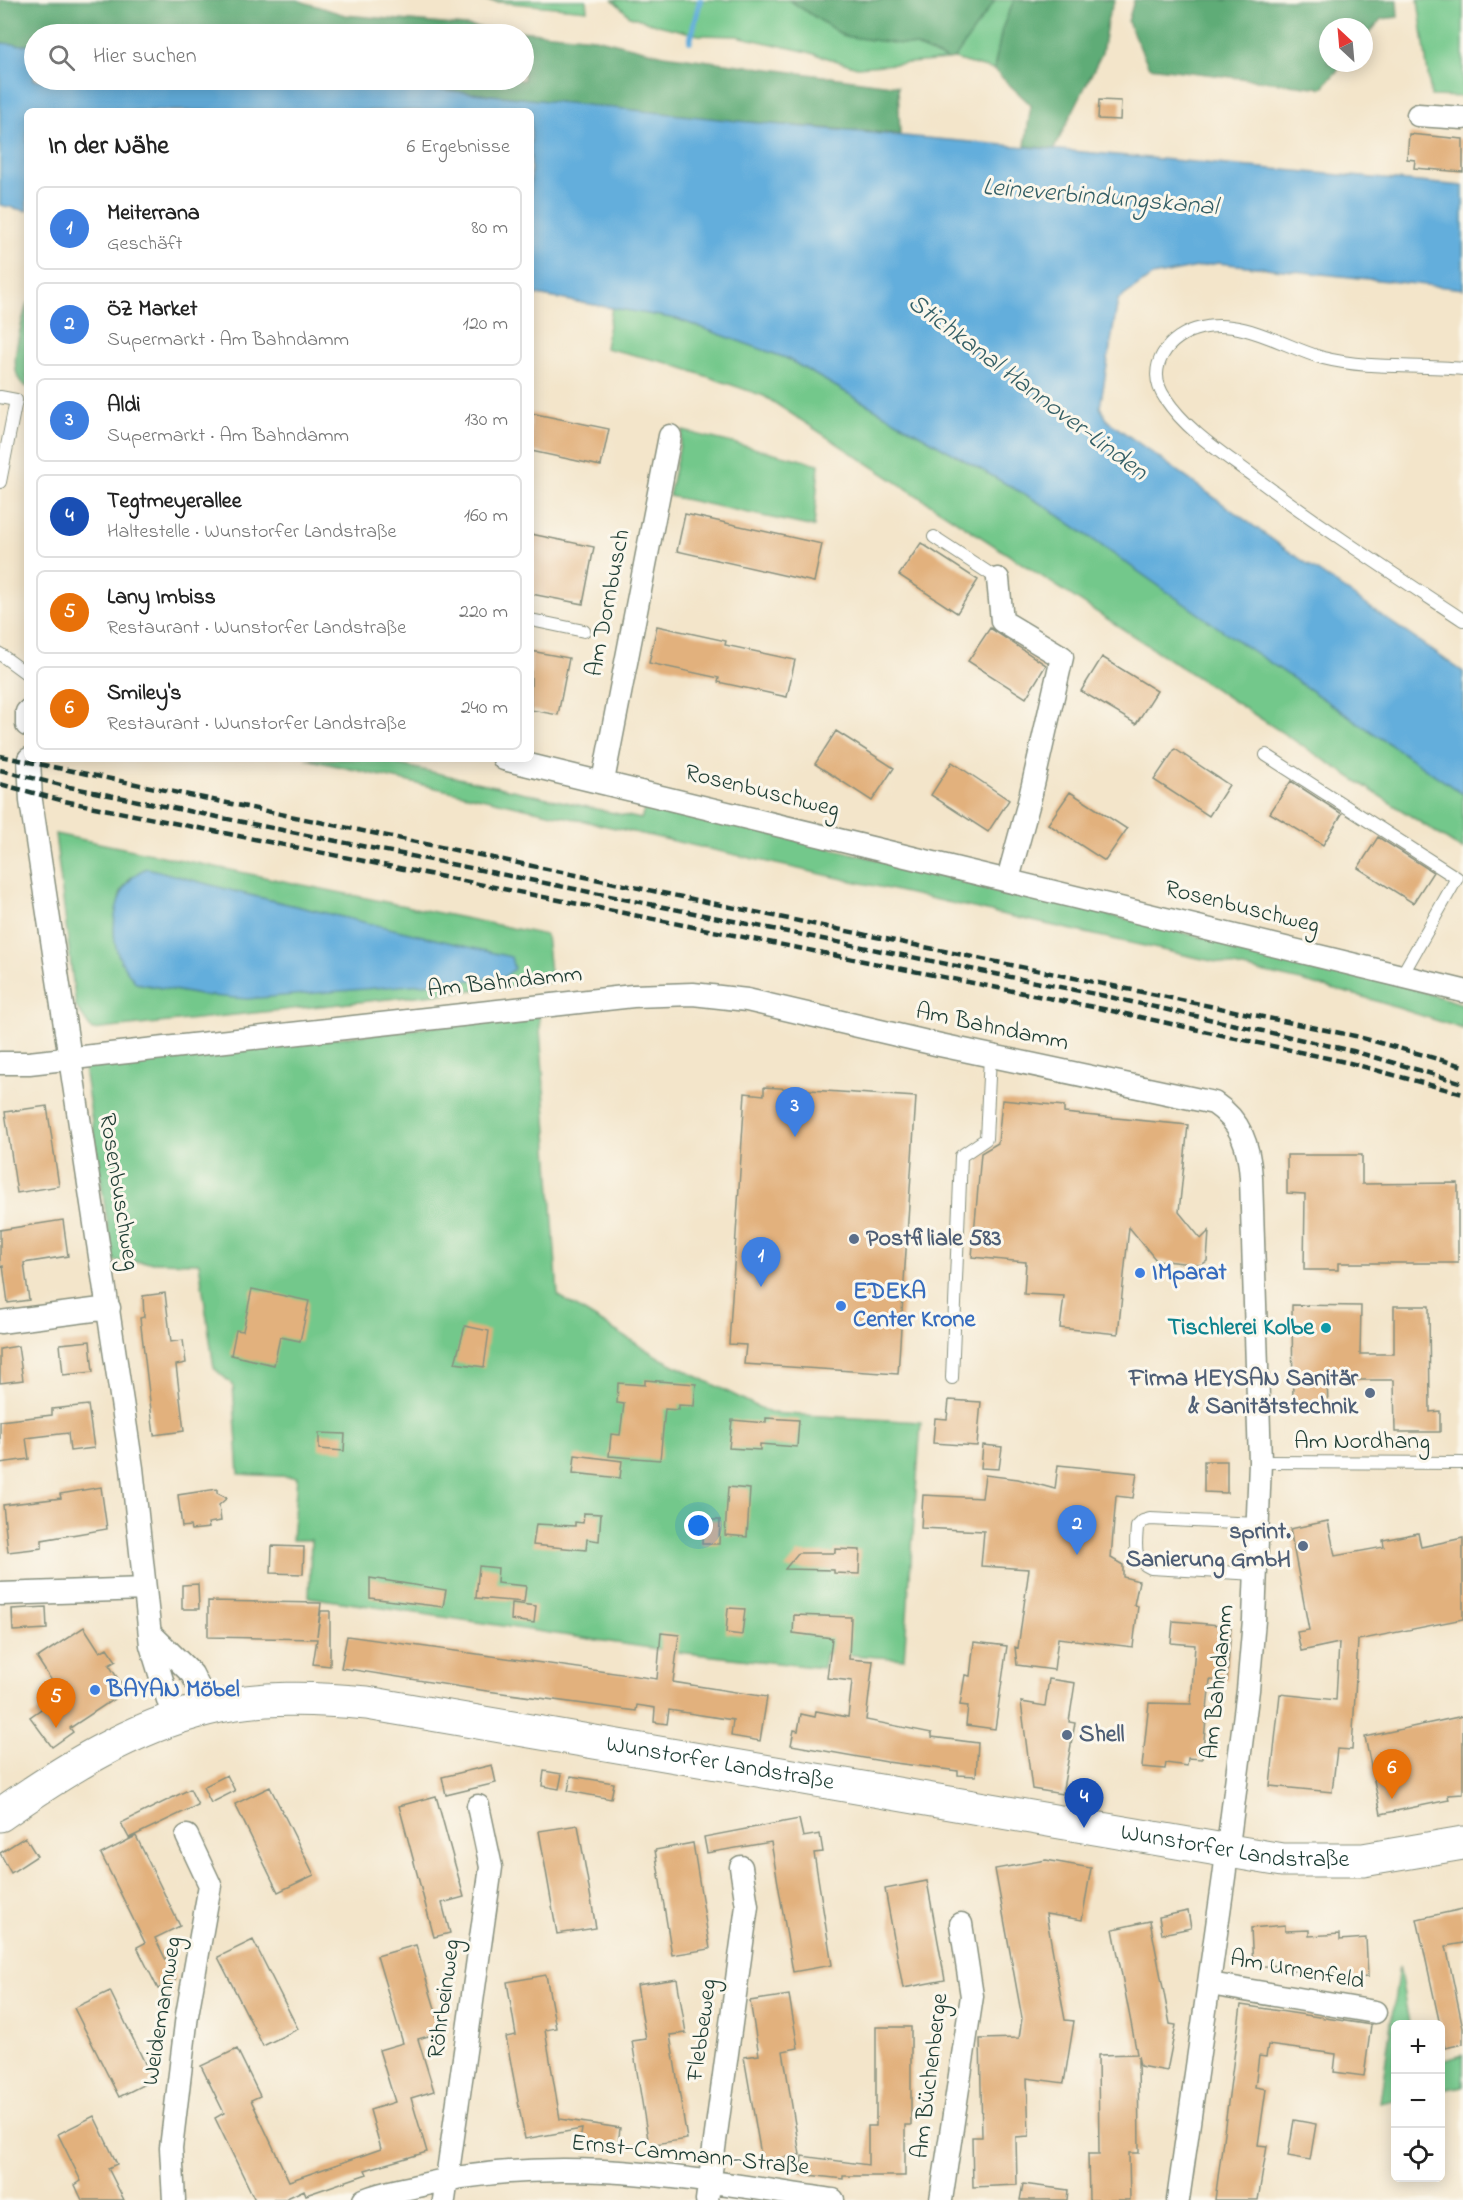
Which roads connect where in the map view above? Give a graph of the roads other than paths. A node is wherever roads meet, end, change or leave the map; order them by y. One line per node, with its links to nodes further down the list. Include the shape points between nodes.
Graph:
1 (1418, 115): 2 (street)
2 (1463, 118)
3 (1463, 369): 9 (lane, via 1378,368 1333,360 1231,326 1201,328 1172,341 1160,358 1156,380 1164,397 1191,429 1316,524)
4 (0, 397): 6 (lane, via 16,400)
5 (670, 436): 17 (street, Am Dornbusch)
6 (0, 482)
7 (934, 537): 8 (lane)
8 (998, 579): 18 (street, via 1002,621 1062,657)
9 (1463, 620)
10 (534, 621): 11 (lane, Am Dornbusch)
11 (584, 631)
12 (0, 654): 13 (lane)
13 (24, 672)
14 (1266, 756): 19 (lane, via 1457,878)
15 (29, 762): 22 (street, Rosenbuschweg, via 31,801)
16 (518, 762): 17 (street, Rosenbuschweg)
17 (603, 781): 18 (street, Rosenbuschweg)
18 (1008, 879): 19 (street, Rosenbuschweg)
19 (1402, 975): 20 (street, Rosenbuschweg)
20 (1463, 991)
21 (990, 1056): 22 (street, Am Bahndamm, via 747,1000 693,994 633,996); 26 (lane, via 986,1139 961,1156); 27 (street, Am Bahndamm, via 1215,1103 1240,1129 1250,1156)
22 (70, 1058): 23 (street, Am Bahndamm); 24 (street, Rosenbuschweg)
23 (0, 1063)
24 (109, 1308): 25 (street); 31 (street, Rosenbuschweg)
25 (0, 1322)
26 (952, 1378)
27 (1260, 1462): 28 (lane, Am Nordhang); 29 (street, Am Bahndamm)
28 (1463, 1463)
29 (1257, 1524): 30 (street, Am Bahndamm); 30 (lane, via 1150,1519 1137,1527 1136,1556 1141,1564 1151,1568)
30 (1256, 1574): 40 (street, Am Bahndamm, via 1248,1690)
31 (145, 1589): 32 (street); 33 (street, Rosenbuschweg)
32 (0, 1594)
33 (150, 1633): 34 (street, via 192,1674); 35 (street, Rosenbuschweg)
34 (209, 1708): 35 (main road, Wunstorfer Landstraße); 40 (main road, Wunstorfer Landstraße, via 260,1701 367,1703)
35 (174, 1719): 37 (main road, Wunstorfer Landstraße, via 62,1771)
36 (478, 1806): 45 (street, Röhrbeinweg, via 490,1867)
37 (0, 1815)
38 (187, 1836): 47 (street, Weidemannweg, via 210,1885 187,2015 171,2148)
39 (1463, 1843): 40 (main road, Wunstorfer Landstraße, via 1363,1860 1320,1862)
40 (1227, 1852): 43 (street, Am Bahndamm)
41 (741, 1867): 46 (street, Flebbeweg, via 747,1906)
42 (961, 1924): 50 (street, Am Büchenberge, via 972,1996)
43 (1210, 1984): 44 (street, Am Urnenfeld); 51 (street, Am Bahndamm)
44 (1375, 2012)
45 (445, 2189): 46 (street, Ernst-Cammann-Straße, via 507,2170 572,2168); 48 (street, Ernst-Cammann-Straße)
46 (708, 2191): 49 (street, Ernst-Cammann-Straße)
47 (174, 2200)
48 (364, 2200)
49 (833, 2200)
50 (941, 2200)
51 (1178, 2200)

